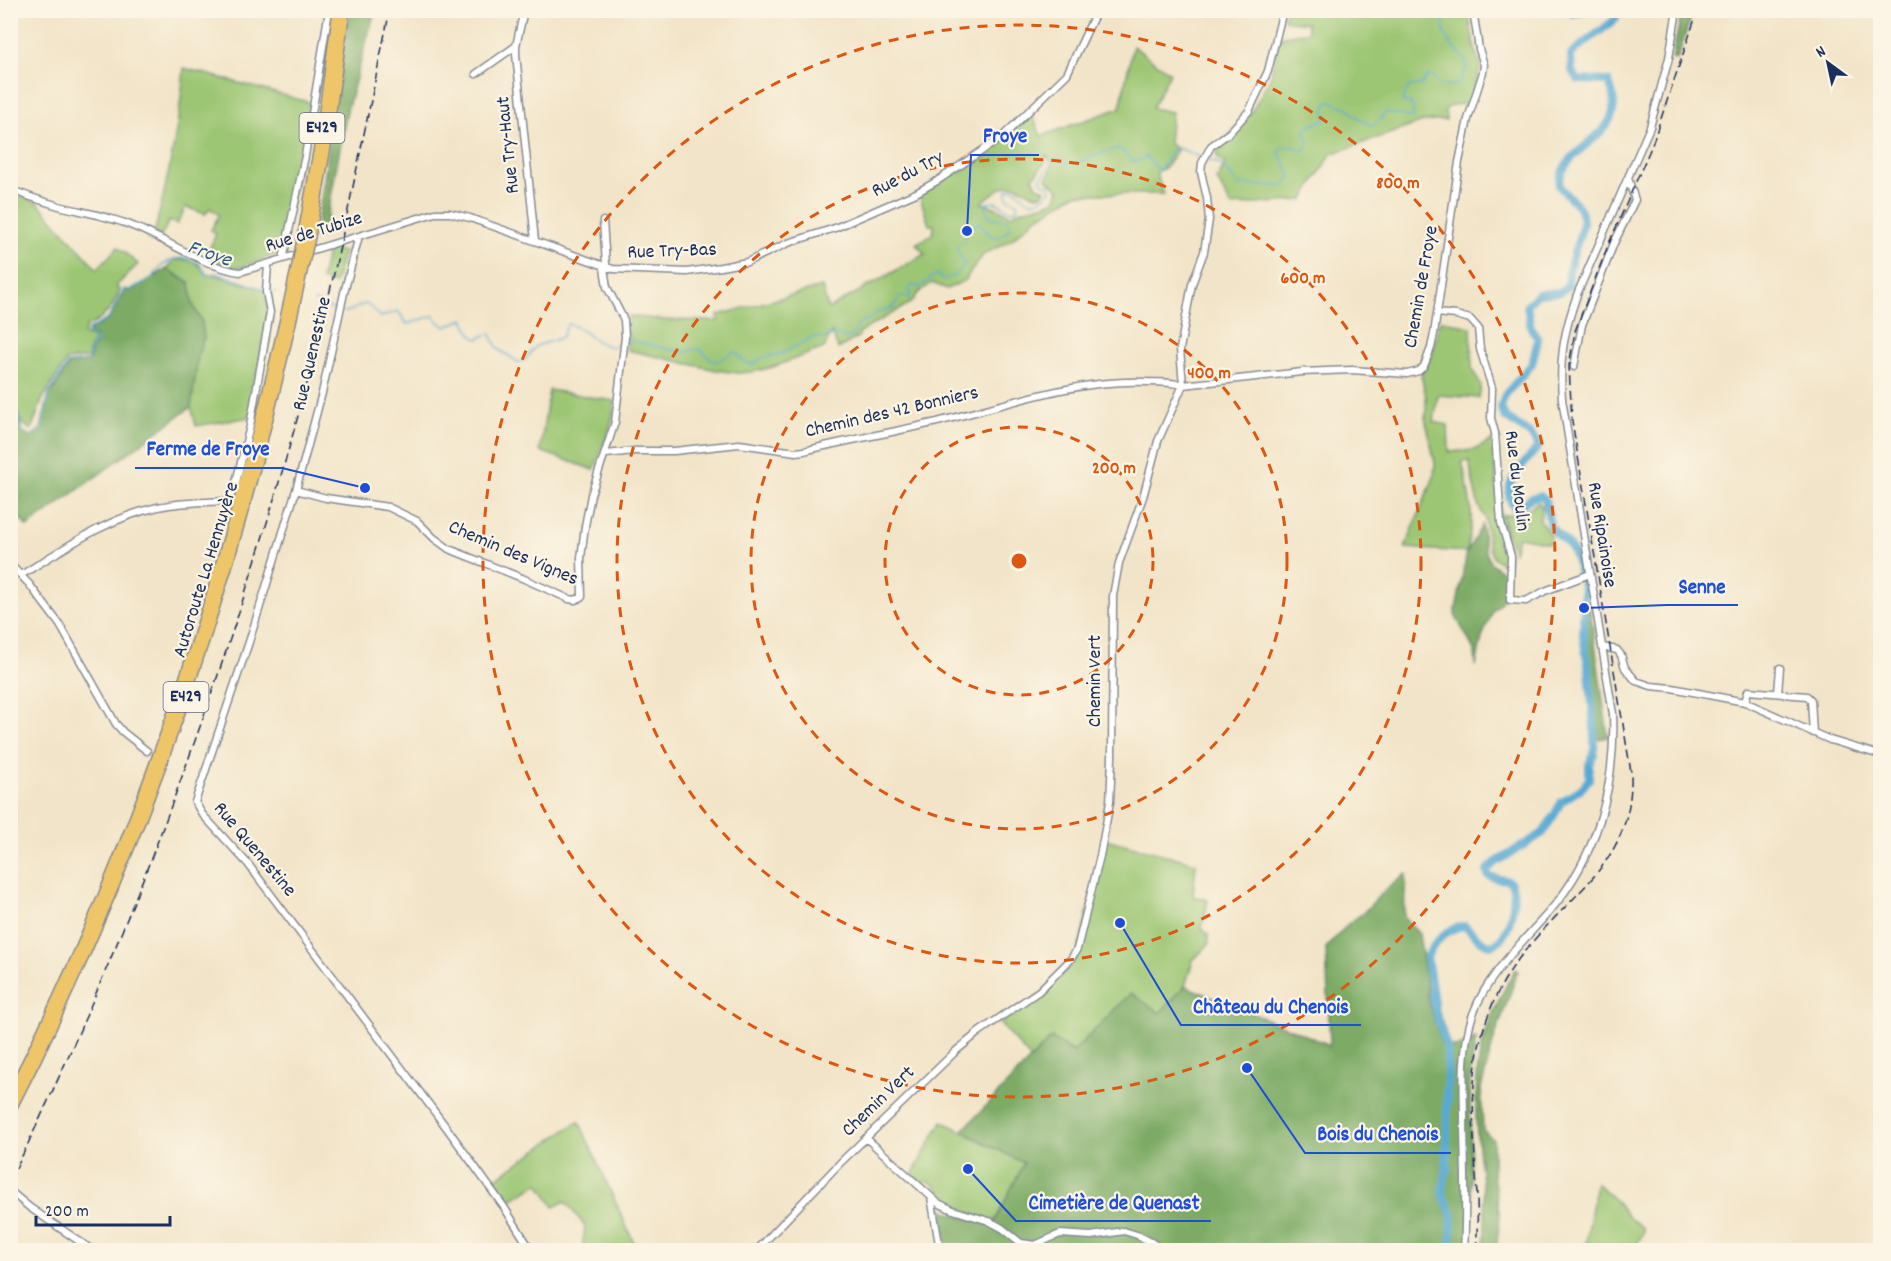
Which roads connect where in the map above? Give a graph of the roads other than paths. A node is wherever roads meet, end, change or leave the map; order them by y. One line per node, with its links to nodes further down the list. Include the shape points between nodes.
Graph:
1 (329, 10): 19 (street)
2 (338, 10): 18 (highway, Autoroute La Hennuyère / E429)
3 (345, 10): 18 (highway, Autoroute La Hennuyère / E429, via 326,147)
4 (524, 10): 9 (street, Rue Try-Haut)
5 (1097, 10): 16 (street, Rue du Try, via 1067,74 1001,138 916,193)
6 (1283, 10): 25 (street, Chemin Vert, via 1268,71 1249,111 1211,146 1203,160 1201,172 1209,220 1180,349)
7 (1473, 10): 23 (street, Chemin de Froye, via 1484,65 1459,162)
8 (1677, 10): 11 (street, Rue Ripainoise, via 1661,91)
9 (516, 46): 10 (street, Rue Try-Haut); 17 (street, Rue Try-Haut)
10 (476, 74)
11 (1628, 178): 24 (street, via 1635,200 1582,325); 30 (street, Rue Ripainoise, via 1569,318 1560,362)
12 (10, 189): 21 (street, Rue de Tubize, via 132,225 230,270 240,272)
13 (424, 215): 15 (street, Rue de Tubize); 17 (street, Rue Try-Bas, via 450,213)
14 (603, 221): 22 (street, Rue Try-Bas)
15 (359, 236): 19 (street, Rue de Tubize); 27 (street, Rue Quenestine)
16 (807, 237): 22 (street, Rue Try-Bas, via 747,262 721,267 678,272)
17 (535, 241): 22 (street, Rue Try-Bas)
18 (305, 243): 20 (highway, Autoroute La Hennuyère / E429, bridge)
19 (283, 259): 21 (street, Rue de Tubize)
20 (301, 264): 38 (highway, Autoroute La Hennuyère / E429, via 240,500 173,713 100,902); 39 (highway, Autoroute La Hennuyère / E429, via 285,355 250,492 203,648 106,906)
21 (268, 265): 29 (street, via 266,290 270,312 252,415 228,501 176,504 142,511 85,535)
22 (604, 268): 26 (street, Rue Try-Bas, via 626,326 617,410)
23 (1437, 314): 25 (street, Chemin de Froye, via 1428,358 1414,373 1302,372); 30 (street, Rue du Moulin, via 1470,319 1478,328 1492,388 1501,524 1511,556 1510,600 1526,601)
24 (1574, 367)
25 (1183, 385): 26 (street, Chemin des 42 Bonniers, via 1126,381 1074,387 934,423 796,452 739,444); 40 (street, Chemin Vert, via 1158,441 1115,579 1110,802 1077,949 1040,991 968,1040)
26 (606, 454): 27 (street, Chemin des Vignes, via 585,526 582,597 575,600 449,549 417,521 388,507)
27 (296, 490): 44 (street, Rue Quenestine, via 196,804 255,874 493,1190)
28 (10, 564): 29 (street)
29 (21, 575): 36 (street, via 69,638 116,724)
30 (1588, 575): 31 (street, Rue Ripainoise)
31 (1602, 646): 34 (street, via 1617,650 1636,681); 48 (street, Rue Ripainoise, via 1614,734 1610,780 1600,821 1564,893 1491,979 1474,1012 1466,1044)
32 (1780, 668): 33 (street)
33 (1778, 693): 34 (street, via 1748,691); 35 (street, via 1810,698)
34 (1745, 702): 35 (street)
35 (1813, 733): 37 (street)
36 (147, 751)
37 (1881, 755)
38 (10, 1096)
39 (10, 1111)
40 (866, 1138): 42 (street); 45 (street, Chemin Vert)
41 (10, 1191): 43 (street)
42 (931, 1197): 46 (street); 47 (street, via 945,1208 989,1221 1027,1245 1060,1234 1091,1236 1124,1231)
43 (92, 1251)
44 (531, 1251)
45 (757, 1251)
46 (940, 1251)
47 (1162, 1251)
48 (1464, 1251)

